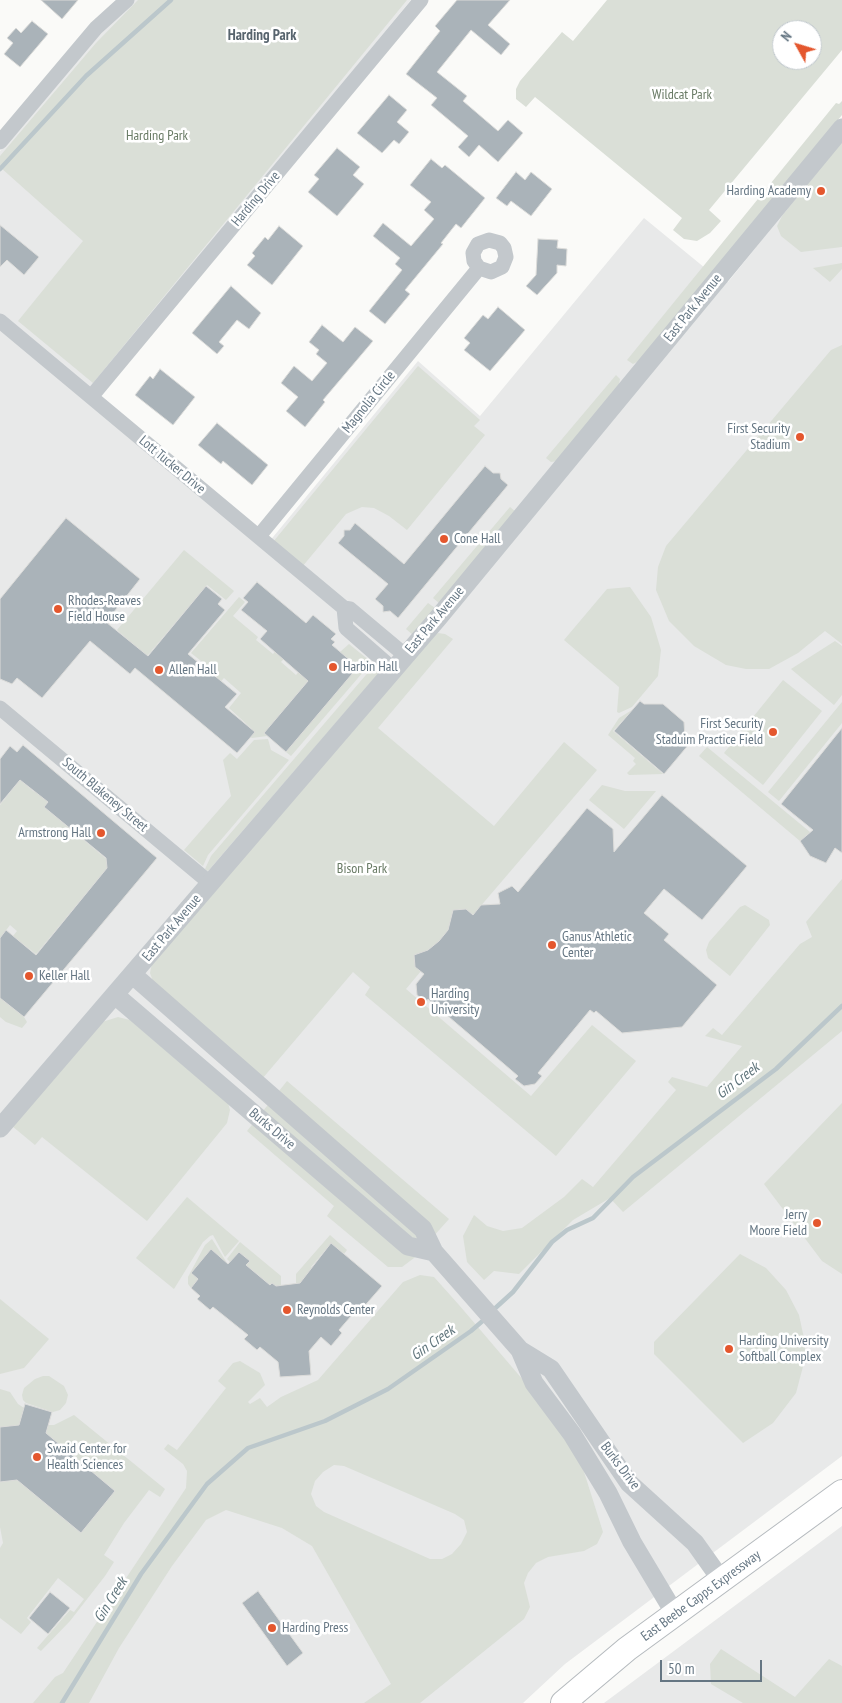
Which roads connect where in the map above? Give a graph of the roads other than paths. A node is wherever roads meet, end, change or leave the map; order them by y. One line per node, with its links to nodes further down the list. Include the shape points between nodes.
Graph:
1 (127, 0): 4 (street, via 96,28)
2 (421, 0): 7 (street, Harding Drive)
3 (842, 128): 9 (street, East Park Avenue)
4 (0, 142)
5 (478, 268): 8 (street, Magnolia Circle)
6 (0, 322): 7 (street, Lott Tucker Drive)
7 (91, 398): 8 (street, Lott Tucker Drive)
8 (259, 536): 9 (street, Lott Tucker Drive)
9 (400, 663): 11 (street, East Park Avenue)
10 (0, 708): 11 (street, South Blakeney Street)
11 (210, 882): 12 (street, East Park Avenue)
12 (133, 975): 13 (street, East Park Avenue); 15 (street, Burks Drive, via 423,1229)
13 (115, 995): 14 (street, East Park Avenue); 15 (street, Burks Drive, via 408,1246)
14 (0, 1128)
15 (434, 1252): 16 (street, Burks Drive)
16 (520, 1350): 18 (street, Burks Drive, via 551,1369 629,1483 695,1543); 19 (street, Burks Drive, via 534,1383 572,1434 603,1484 632,1542)
17 (842, 1492): 18 (main road, East Beebe Capps Expressway)
18 (722, 1581): 19 (main road, East Beebe Capps Expressway)
19 (675, 1614): 20 (main road, East Beebe Capps Expressway, via 626,1649)
20 (563, 1703)

